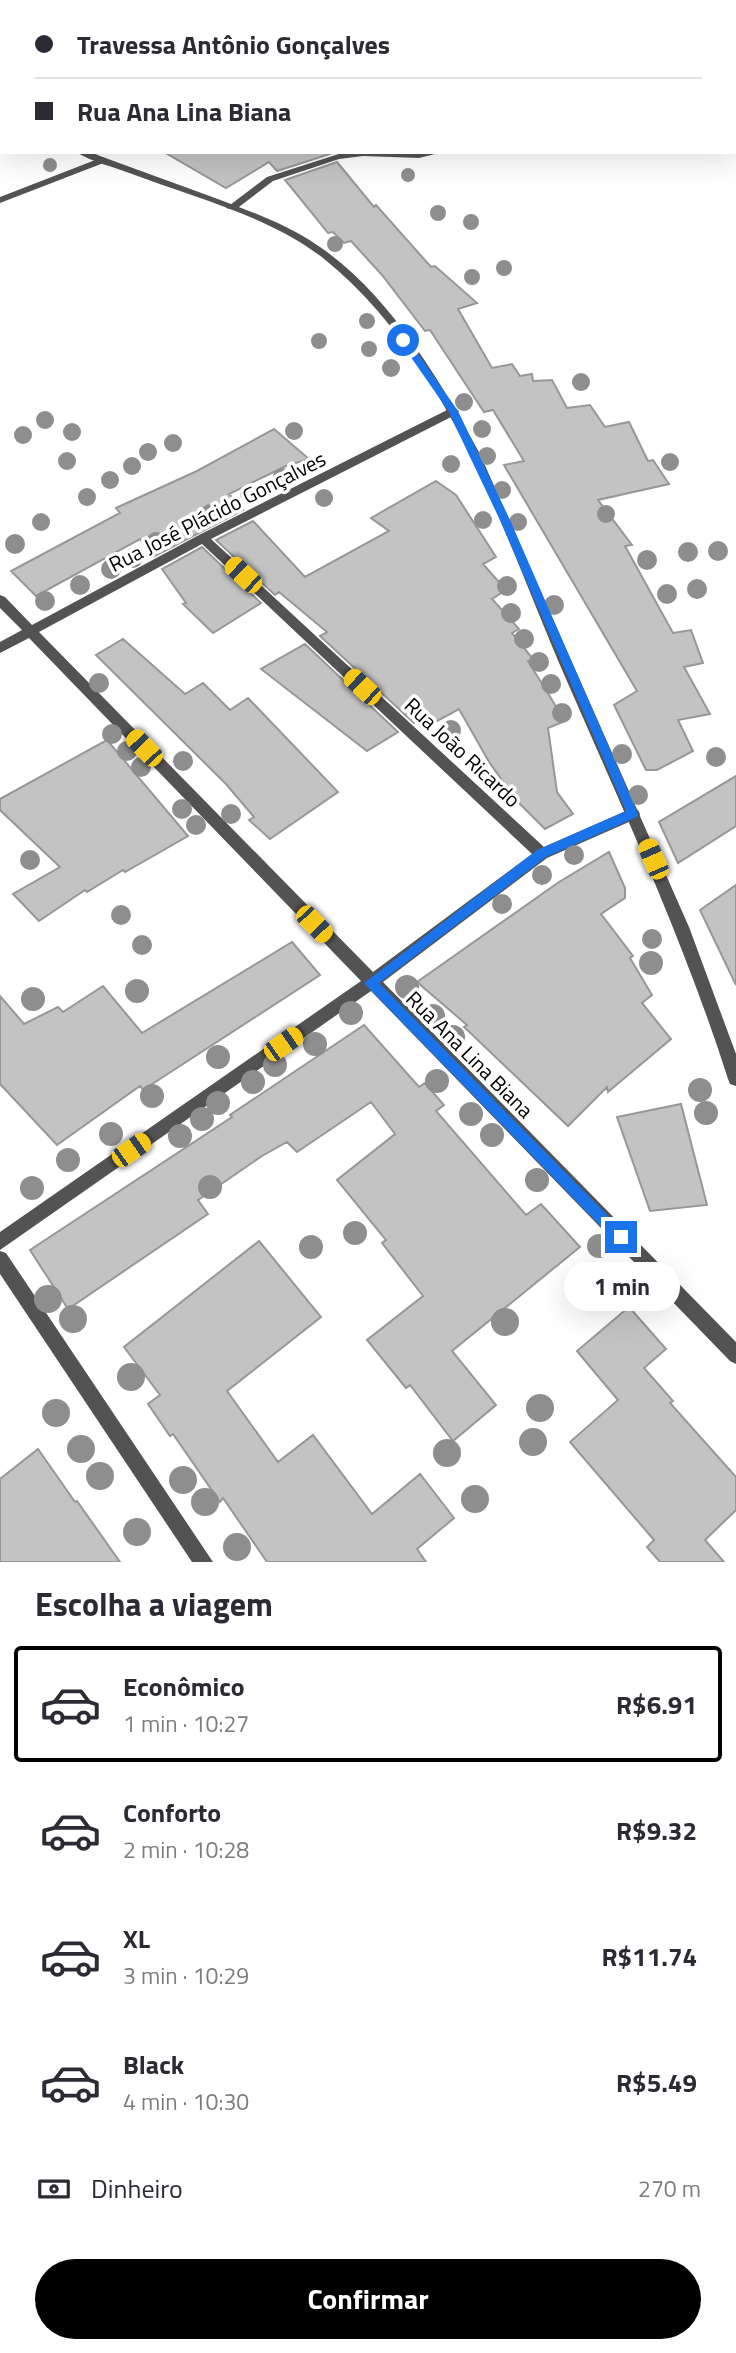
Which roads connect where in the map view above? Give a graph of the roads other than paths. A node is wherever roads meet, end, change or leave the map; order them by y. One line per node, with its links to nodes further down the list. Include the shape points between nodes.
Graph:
1 (86, 154): 5 (street)
2 (355, 154): 7 (street, via 270,179)
3 (391, 154): 4 (street)
4 (425, 154)
5 (103, 160): 6 (street); 7 (street)
6 (0, 200)
7 (231, 208): 8 (street, via 284,230 330,258 376,305)
8 (453, 411): 9 (street, Rua José Plácido Gonçalves); 13 (street)
9 (203, 538): 11 (street, Rua José Plácido Gonçalves); 14 (street, Rua João Ricardo)
10 (0, 600): 11 (street, Rua Ana Lina Biana)
11 (30, 631): 12 (street, Rua José Plácido Gonçalves); 15 (street, Rua Ana Lina Biana)
12 (0, 648)
13 (633, 814): 14 (street); 16 (street, via 683,928)
14 (541, 854): 15 (street)
15 (370, 983): 17 (street); 19 (street, Rua Ana Lina Biana)
16 (736, 1079)
17 (0, 1242)
18 (0, 1259): 20 (street)
19 (736, 1355)
20 (203, 1562)

